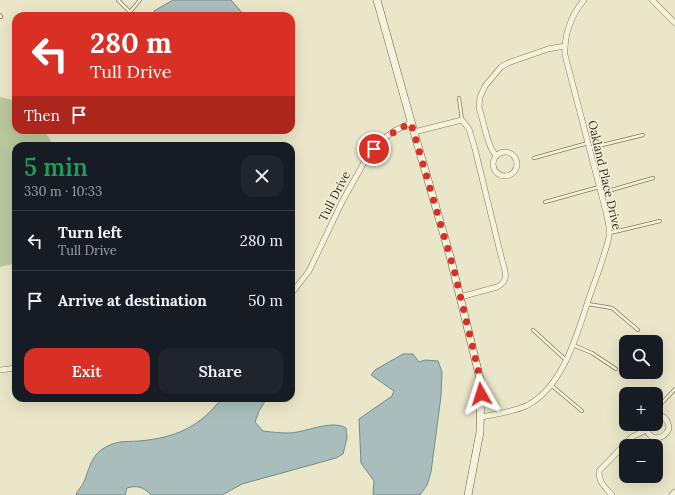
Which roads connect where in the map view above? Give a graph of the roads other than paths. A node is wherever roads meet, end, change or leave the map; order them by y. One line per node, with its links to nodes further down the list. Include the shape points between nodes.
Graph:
1 (118, 0): 2 (lane, via 130,12)
2 (140, 0)
3 (377, 0): 10 (street)
4 (652, 0): 6 (street)
5 (583, 2): 7 (street, Oakland Place Drive, via 576,11 567,33)
6 (675, 24)
7 (565, 46): 13 (street, Oakland Place Drive, via 568,68); 14 (street, via 508,62 485,86 479,107 487,137)
8 (459, 98): 9 (lane)
9 (462, 120): 11 (street); 23 (street, via 469,129 475,149 505,280 503,285)
10 (411, 123): 11 (street); 22 (street, Tull Drive, via 382,140 366,158 309,271)
11 (414, 132): 23 (street)
12 (644, 136): 13 (lane)
13 (590, 146): 15 (lane); 17 (street, Oakland Place Drive)
14 (496, 156): 14 (street, via 493,164 496,172 503,175 511,174 517,164 511,153 503,152)
15 (534, 158)
16 (654, 178): 18 (lane)
17 (599, 187): 18 (street, Oakland Place Drive); 19 (lane)
18 (601, 193): 21 (street, Oakland Place Drive)
19 (545, 202)
20 (660, 221): 21 (lane)
21 (610, 233): 24 (street, Oakland Place Drive)
22 (295, 289)
23 (460, 297): 36 (street, via 481,383)
24 (587, 304): 26 (lane, via 612,308); 27 (street, Oakland Place Drive)
25 (532, 330): 28 (lane)
26 (638, 330)
27 (573, 345): 28 (street, Oakland Place Drive); 30 (lane, via 592,353)
28 (566, 360): 32 (street, Oakland Place Drive)
29 (12, 368): 31 (street)
30 (616, 369)
31 (0, 370)
32 (550, 385): 35 (lane); 36 (street, Oakland Place Drive, via 528,405)
33 (675, 389): 34 (lane)
34 (663, 402)
35 (582, 411)
36 (481, 416): 40 (street)
37 (663, 417): 39 (street, via 669,424 665,435 658,438 650,436)
38 (644, 431): 41 (street, via 632,437 599,471 601,483)
39 (647, 431)
40 (468, 495)
41 (612, 495)

